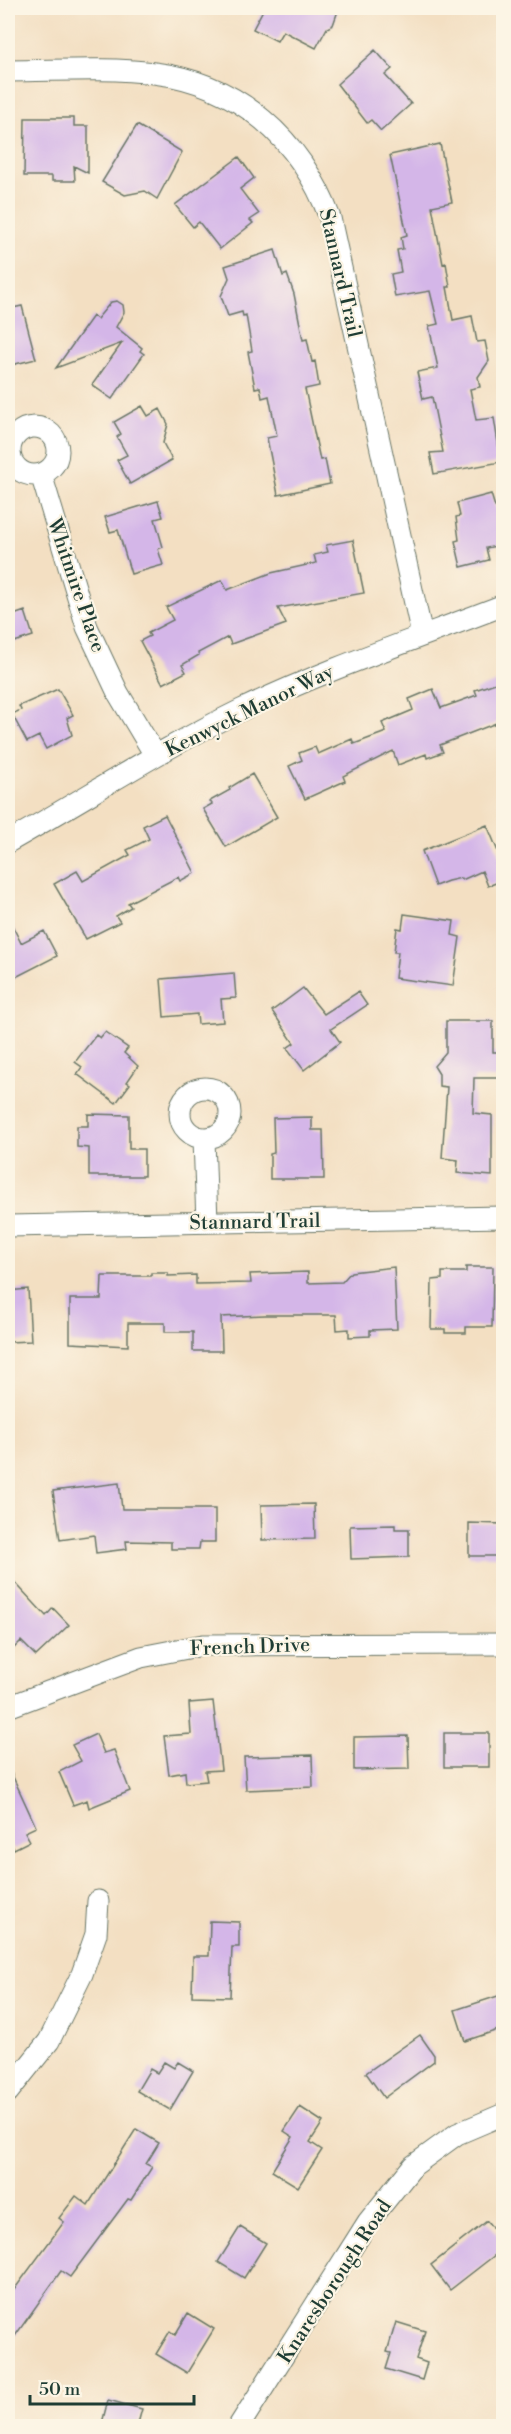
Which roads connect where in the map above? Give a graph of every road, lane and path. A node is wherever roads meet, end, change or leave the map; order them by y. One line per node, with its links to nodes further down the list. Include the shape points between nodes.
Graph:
1 (8, 71): 4 (street, Stannard Trail, via 135,71 181,77 231,96 274,128 292,148 321,193 330,218)
2 (40, 474): 5 (street, Whitmire Place, via 87,627 118,693)
3 (504, 605): 4 (street, Kenwyck Manor Way)
4 (422, 635): 5 (street, Kenwyck Manor Way, via 289,688)
5 (155, 755): 6 (street, Kenwyck Manor Way)
6 (8, 842)
7 (204, 1139): 9 (street)
8 (504, 1217): 9 (street, Stannard Trail)
9 (207, 1222): 10 (street, Stannard Trail)
10 (8, 1226)
11 (504, 1644): 12 (street, French Drive, via 203,1645 141,1657)
12 (8, 1707)
13 (98, 1900): 14 (street, via 96,1934 82,1974 49,2041)
14 (8, 2092)
15 (504, 2114): 16 (street, Knaresborough Road, via 457,2134 413,2166 368,2222)
16 (239, 2427)

